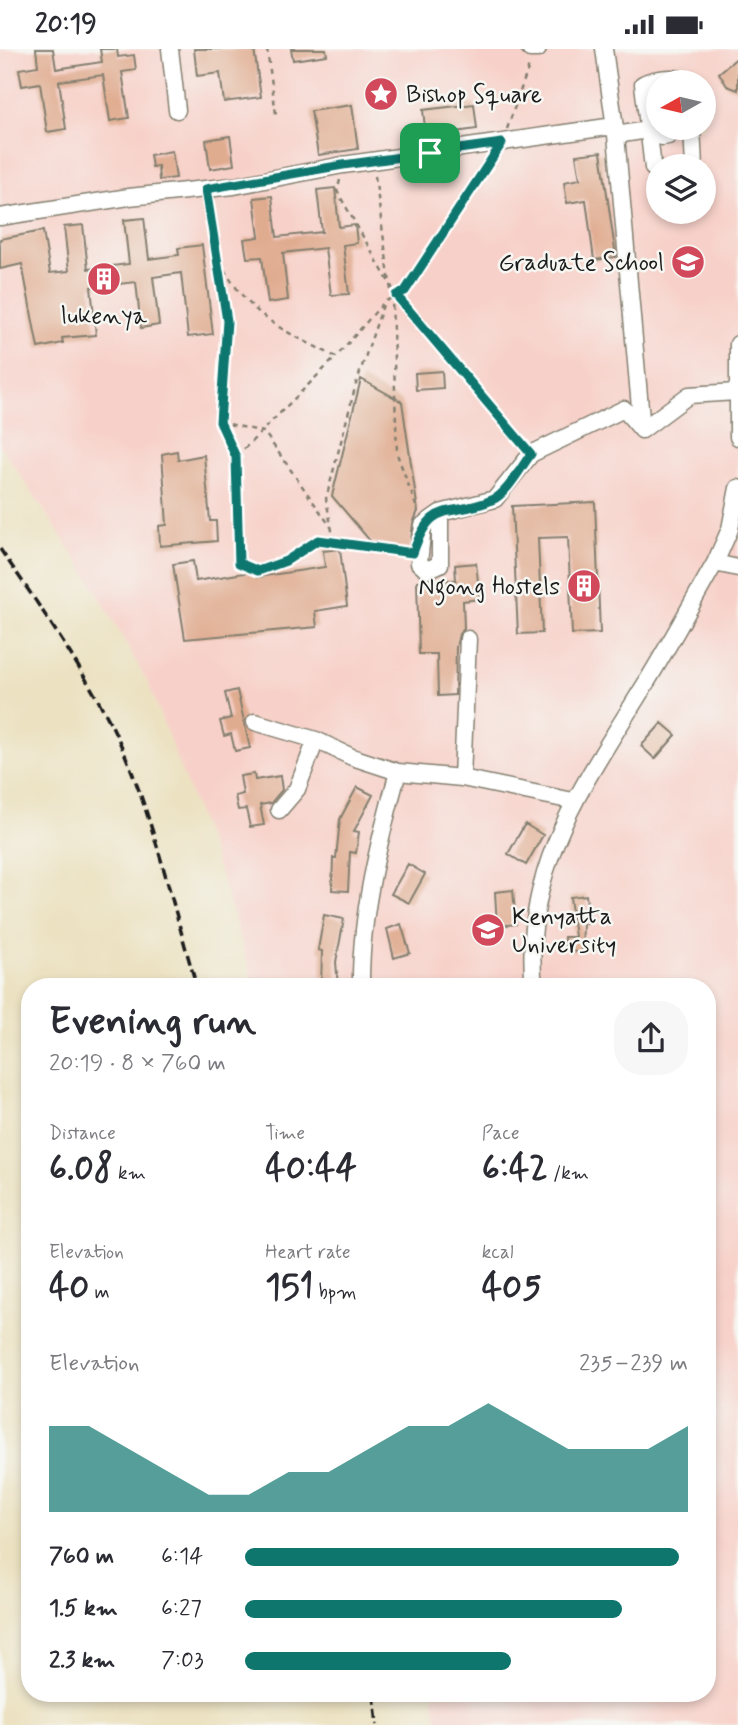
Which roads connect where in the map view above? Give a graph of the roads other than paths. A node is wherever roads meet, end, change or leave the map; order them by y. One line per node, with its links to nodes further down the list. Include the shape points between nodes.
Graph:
1 (170, 49): 3 (lane)
2 (604, 49): 5 (lane)
3 (177, 110)
4 (646, 127): 5 (lane)
5 (615, 131): 6 (lane, via 343,165); 10 (lane)
6 (0, 217)
7 (738, 344): 8 (lane)
8 (736, 392): 9 (lane); 10 (lane, via 689,395)
9 (738, 416): 11 (lane)
10 (642, 430): 13 (lane, via 624,409 531,454 495,499)
11 (738, 437)
12 (738, 488): 14 (lane, via 730,529)
13 (440, 513): 13 (lane, via 423,525 419,563 427,570 440,564)
14 (715, 563): 15 (lane); 21 (lane)
15 (738, 568)
16 (468, 639): 20 (lane)
17 (254, 722): 18 (lane)
18 (316, 740): 19 (lane); 22 (lane, via 297,789)
19 (398, 772): 20 (lane); 23 (lane, via 380,839)
20 (461, 778): 21 (lane)
21 (573, 801): 24 (lane, via 533,915)
22 (279, 810)
23 (362, 978)
24 (534, 978)

